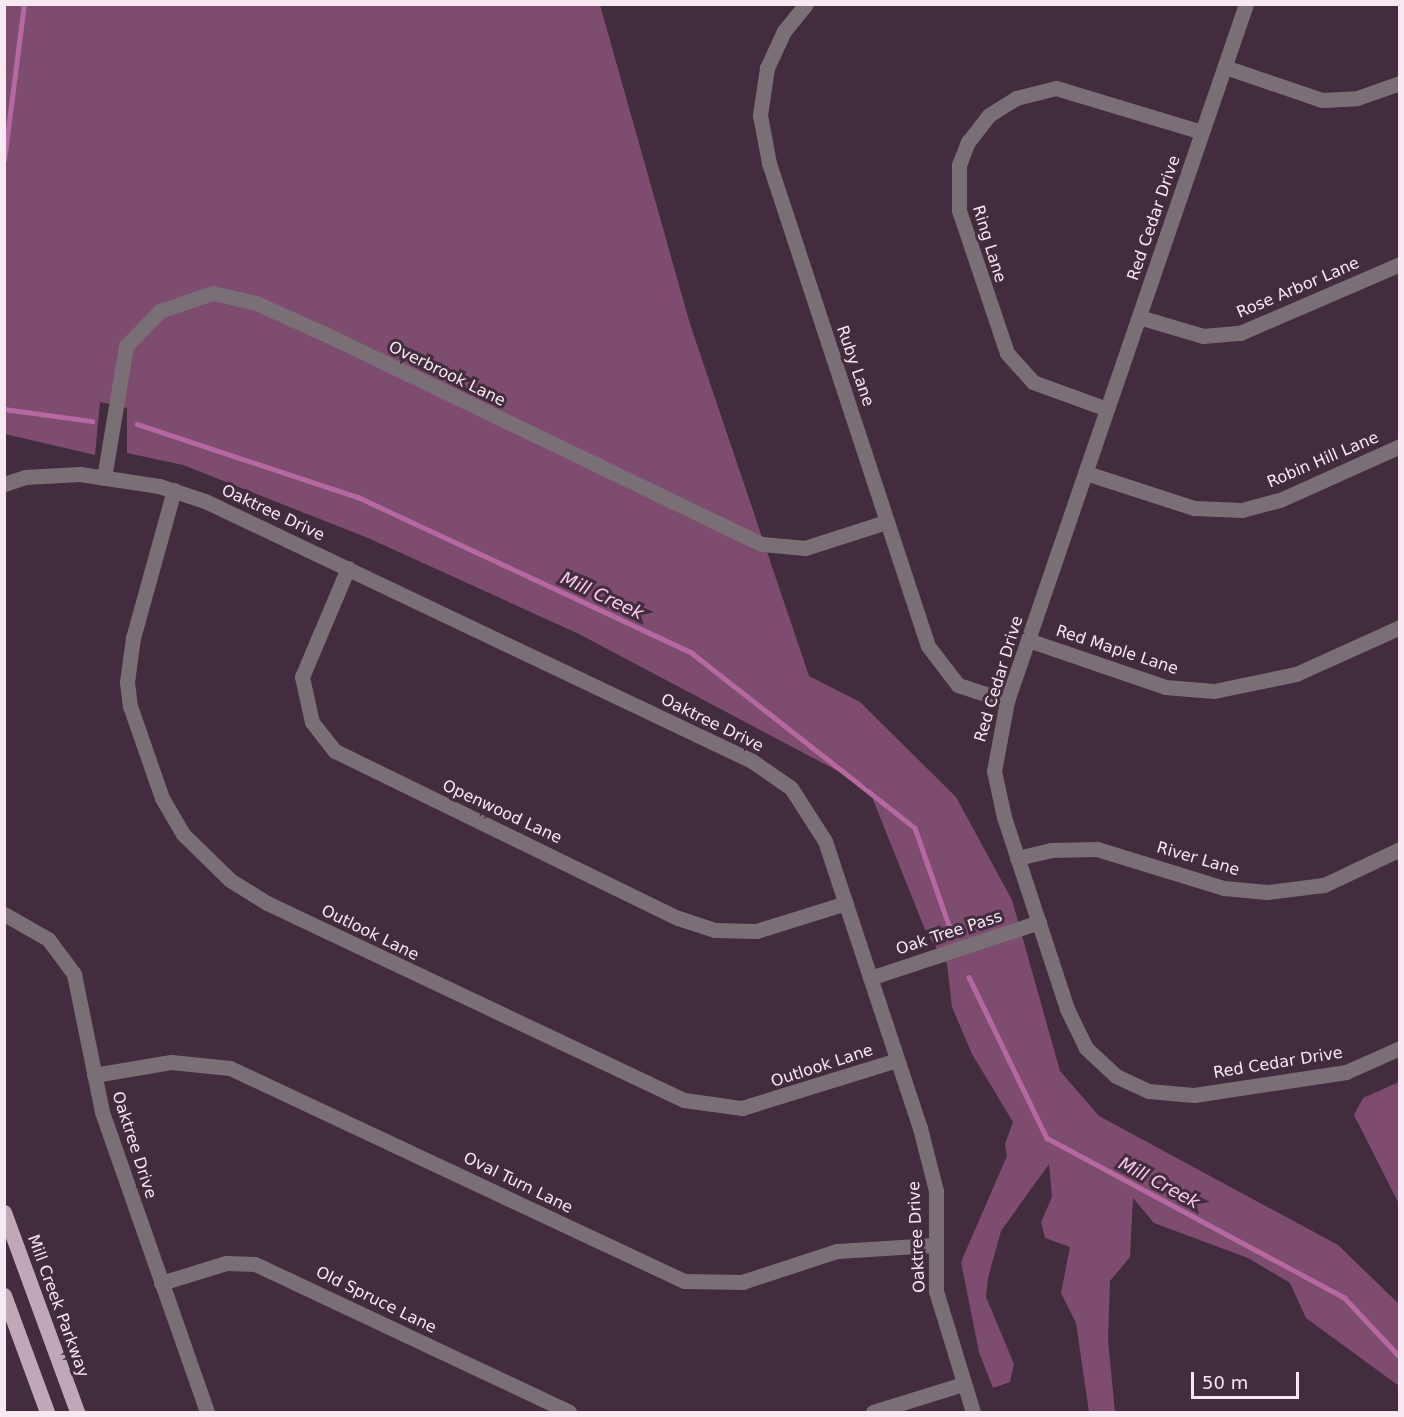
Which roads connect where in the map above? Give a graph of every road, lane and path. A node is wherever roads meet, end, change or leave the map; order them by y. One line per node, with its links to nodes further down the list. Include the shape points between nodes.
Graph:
1 (806, 4): 14 (street, Ruby Lane, via 784,31 768,68 762,137)
2 (1246, 4): 3 (street, Red Cedar Drive)
3 (1225, 67): 4 (street, via 1322,100 1357,98); 5 (street, Red Cedar Drive)
4 (1400, 83)
5 (1202, 132): 7 (street, Red Cedar Drive); 8 (street, Ring Lane, via 1056,88 1016,98 989,115 968,142 959,165 959,210 1007,353 1033,382)
6 (1400, 264): 7 (street, Rose Arbor Lane, via 1240,333 1203,336)
7 (1139, 317): 8 (street, Red Cedar Drive)
8 (1107, 409): 10 (street, Red Cedar Drive)
9 (1400, 446): 10 (street, Robin Hill Lane, via 1280,501 1242,510 1194,508)
10 (1086, 472): 17 (street, Red Cedar Drive)
11 (104, 478): 12 (street, Oaktree Drive, via 58,473); 13 (street, Oaktree Drive); 14 (street, Overbrook Lane, via 126,346 160,311 213,293 256,303 322,333 752,541 805,548)
12 (4, 484)
13 (174, 490): 15 (street, Oaktree Drive); 26 (street, Outlook Lane, via 133,638 127,682 130,706 168,807 201,855 230,880 267,903 684,1100 742,1108)
14 (886, 522): 18 (street, Ruby Lane, via 936,663 958,685)
15 (348, 568): 21 (street, Oaktree Drive, via 774,775 813,815); 21 (street, Openwood Lane, via 302,677 312,722 335,751 678,918 715,930 756,931)
16 (1400, 627): 17 (street, Red Maple Lane, via 1296,674 1214,691 1165,687)
17 (1028, 640): 18 (street, Red Cedar Drive)
18 (1007, 701): 20 (street, Red Cedar Drive, via 994,771)
19 (1400, 849): 20 (street, River Lane, via 1324,885 1267,892 1224,888 1097,849 1051,850)
20 (1017, 858): 23 (street, Red Cedar Drive)
21 (846, 903): 24 (street, Oaktree Drive)
22 (4, 914): 27 (street, Oaktree Drive, via 48,939 74,974)
23 (1039, 922): 24 (street, Oak Tree Pass); 25 (street, Red Cedar Drive, via 1086,1048 1116,1076 1148,1092 1194,1095 1318,1078 1366,1065)
24 (870, 978): 26 (street, Oaktree Drive)
25 (1400, 1048)
26 (897, 1060): 29 (street, Oaktree Drive, via 932,1171)
27 (94, 1076): 29 (street, Oval Turn Lane, via 171,1062 230,1068 684,1281 742,1282 837,1251); 30 (street, Oaktree Drive)
28 (4, 1212): 34 (main road, Mill Creek Parkway)
29 (933, 1245): 32 (street, Oaktree Drive, via 940,1309)
30 (161, 1283): 35 (street, Oaktree Drive); 36 (street, Old Spruce Lane, via 226,1263 255,1264)
31 (4, 1295): 33 (main road)
32 (963, 1384): 37 (street); 38 (street, Oaktree Drive)
33 (47, 1413)
34 (77, 1413)
35 (207, 1413)
36 (569, 1413)
37 (873, 1413)
38 (974, 1413)

